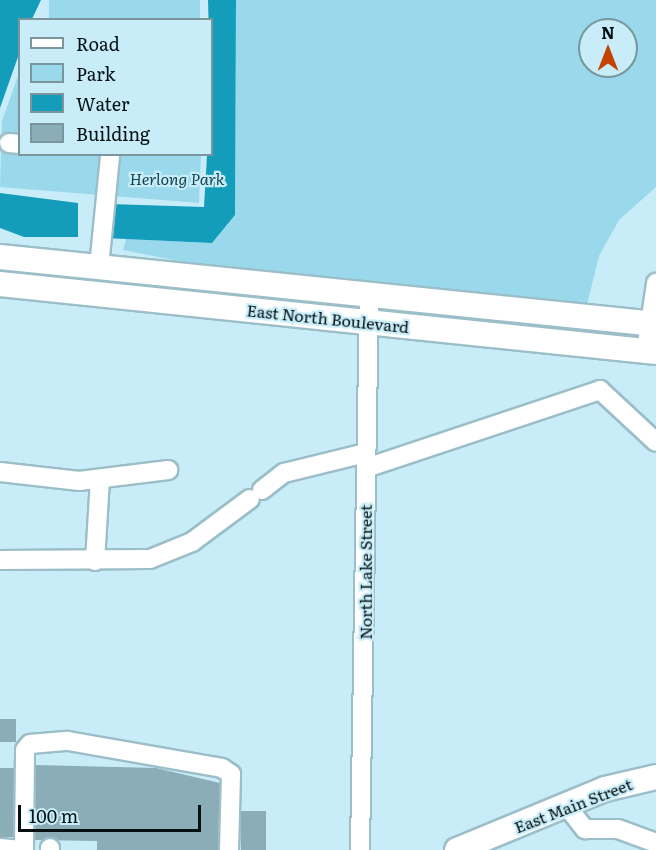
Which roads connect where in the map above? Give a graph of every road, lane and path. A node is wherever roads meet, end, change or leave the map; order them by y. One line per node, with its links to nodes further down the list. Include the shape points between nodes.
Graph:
1 (110, 156): 3 (street)
2 (0, 257): 3 (main road, East North Boulevard)
3 (99, 267): 6 (main road); 7 (main road, East North Boulevard)
4 (656, 283): 9 (street)
5 (0, 284): 6 (main road, East North Boulevard)
6 (95, 294): 8 (main road, East North Boulevard)
7 (369, 295): 8 (street, North Lake Street); 9 (main road, East North Boulevard)
8 (367, 322): 10 (main road, East North Boulevard); 12 (street, North Lake Street)
9 (652, 324): 10 (street)
10 (651, 351)
11 (656, 442): 12 (street, via 600,390)
12 (366, 460): 17 (street, via 284,473 192,542 150,559); 24 (street, North Lake Street)
13 (168, 470): 15 (street)
14 (0, 471): 15 (street)
15 (100, 478): 17 (street)
16 (0, 560): 17 (street)
17 (95, 561)
18 (656, 777): 19 (main road, East Main Street)
19 (566, 805): 20 (street, via 585,829 618,829); 25 (main road, East Main Street)
20 (656, 843)
21 (0, 848): 22 (street)
22 (24, 849): 23 (street, via 25,750 30,744 68,741 186,760 231,774)
23 (229, 850)
24 (360, 850)
25 (457, 850)

